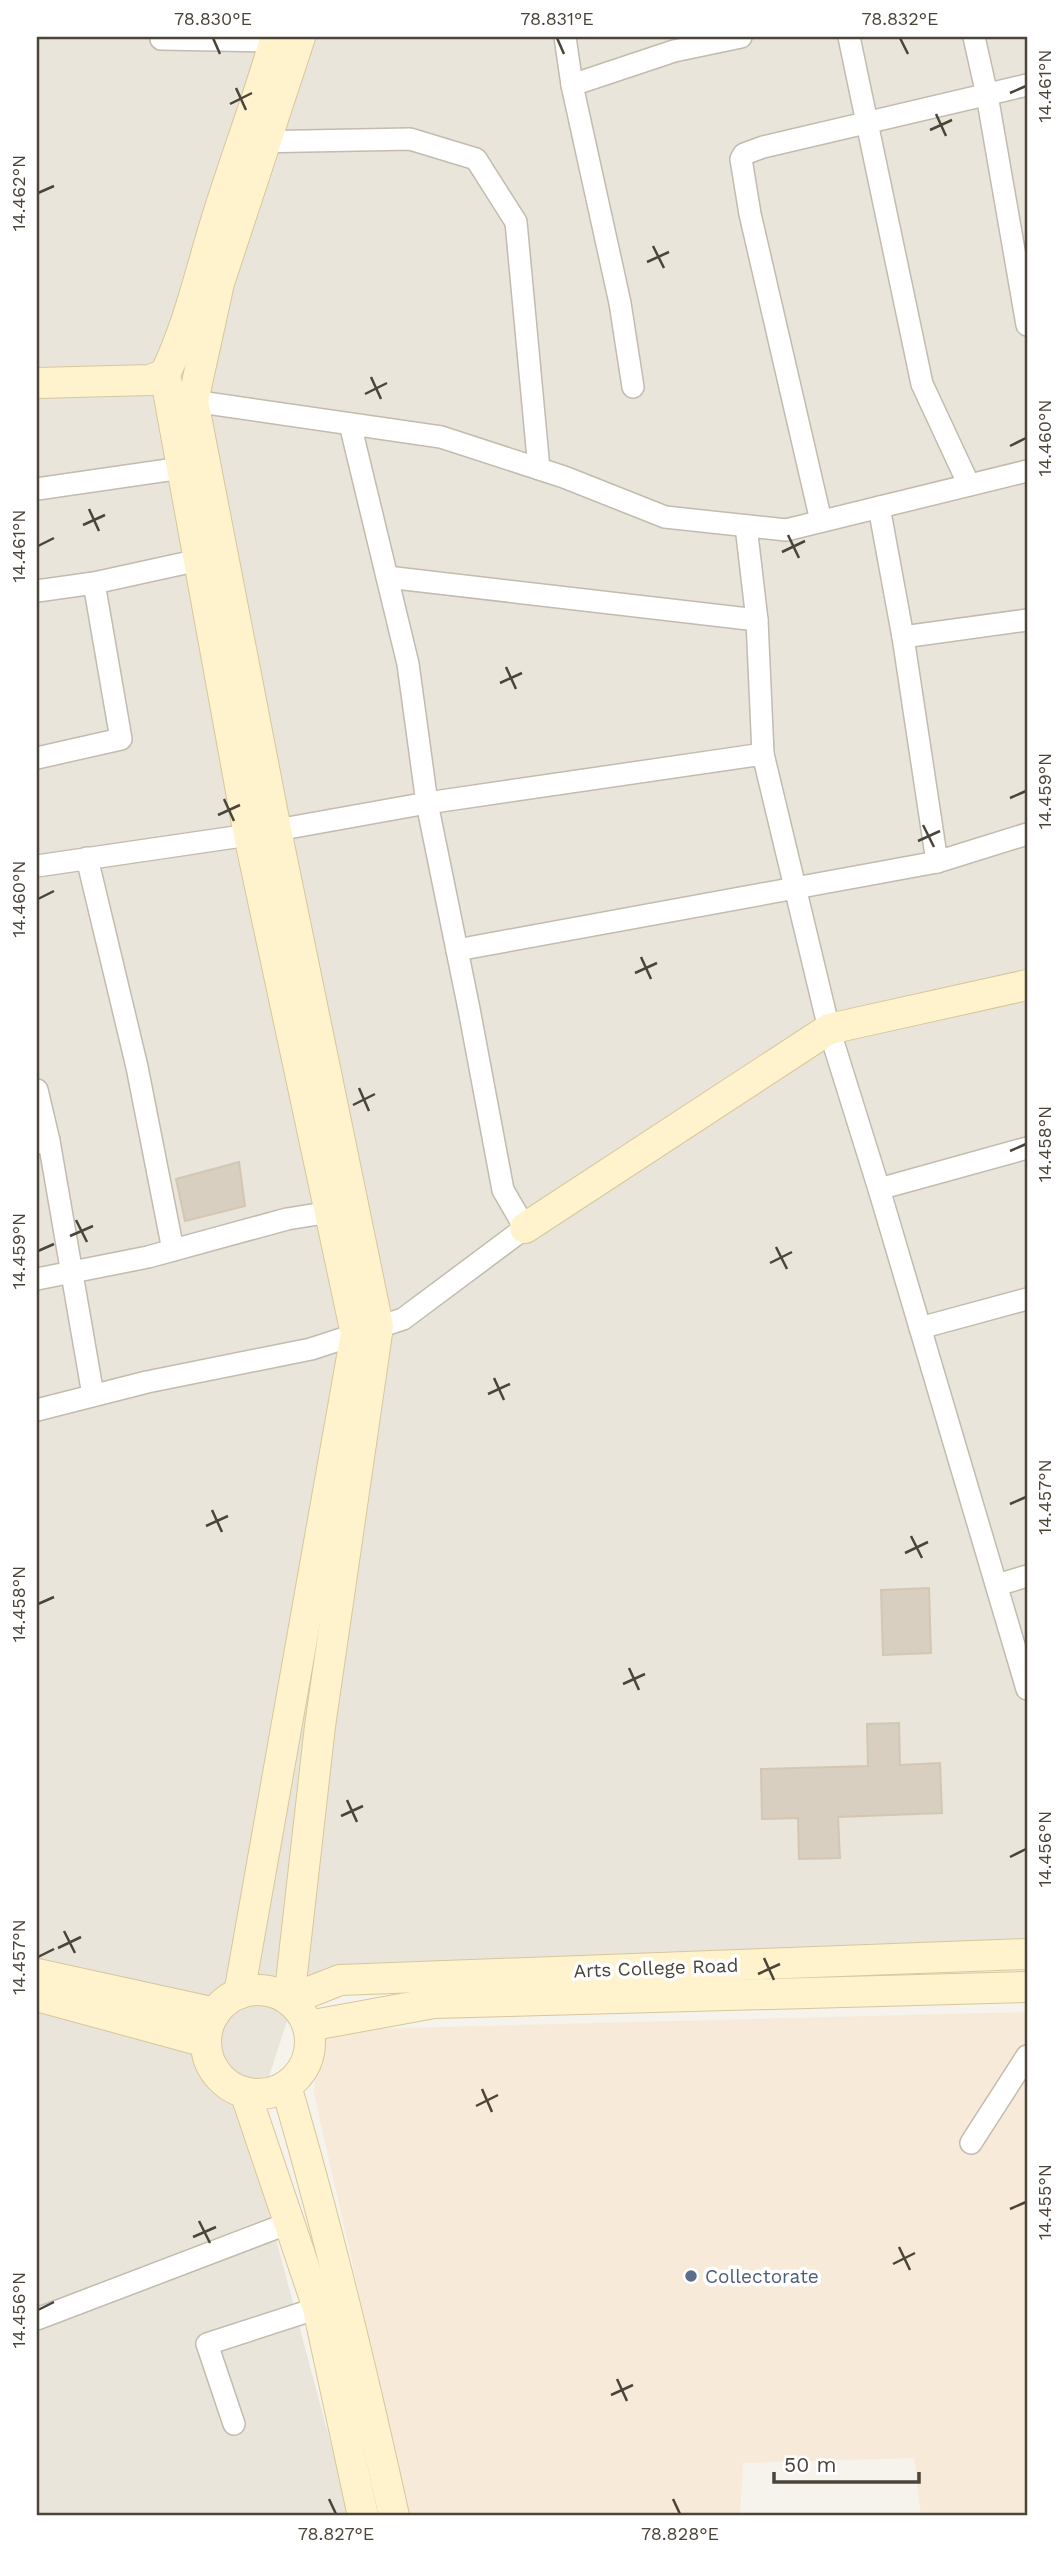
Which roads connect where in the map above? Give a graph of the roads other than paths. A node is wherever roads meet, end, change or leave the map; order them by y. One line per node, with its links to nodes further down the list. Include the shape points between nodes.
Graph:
1 (161, 37): 6 (street)
2 (565, 37): 7 (street)
3 (741, 37): 7 (street, via 674,51)
4 (849, 37): 10 (street)
5 (974, 37): 9 (street)
6 (284, 38): 11 (main road)
7 (572, 85): 15 (street, via 620,303)
8 (1027, 85): 9 (street)
9 (988, 95): 10 (street); 12 (street)
10 (867, 124): 21 (street, via 922,384); 24 (street, via 763,147 741,159)
11 (254, 142): 13 (main road, via 216,220 183,338); 16 (main road); 19 (street, via 410,139 476,159 516,222)
12 (1027, 325)
13 (165, 374): 14 (main road, via 150,380); 16 (street); 18 (main road)
14 (37, 383)
15 (633, 387)
16 (193, 401): 17 (street); 36 (main road)
17 (350, 424): 19 (street, via 441,437); 27 (street)
18 (182, 468): 22 (street); 26 (main road)
19 (539, 469): 25 (street, via 665,517)
20 (1027, 471): 21 (street)
21 (969, 485): 23 (street)
22 (37, 489)
23 (879, 507): 24 (street); 32 (street)
24 (821, 521): 25 (street, via 786,530)
25 (746, 526): 30 (street)
26 (199, 560): 28 (street); 36 (main road)
27 (387, 577): 30 (street); 35 (street, via 408,664)
28 (94, 583): 29 (street); 34 (street, via 121,739)
29 (37, 591)
30 (757, 620): 33 (street)
31 (1027, 620): 32 (street)
32 (903, 637): 39 (street)
33 (764, 754): 35 (street); 41 (street)
34 (37, 758)
35 (427, 803): 36 (street); 42 (street)
36 (263, 833): 38 (street); 49 (main road); 56 (main road)
37 (1027, 834): 39 (street)
38 (87, 858): 40 (street); 51 (street, via 137,1066)
39 (937, 862): 41 (street)
40 (37, 866)
41 (795, 888): 42 (street); 44 (street)
42 (457, 950): 50 (street, via 503,1190)
43 (1027, 985): 44 (main road)
44 (829, 1029): 48 (street); 50 (main road)
45 (37, 1090): 46 (street)
46 (43, 1142): 52 (street)
47 (1027, 1148): 48 (street)
48 (879, 1189): 55 (street)
49 (330, 1212): 51 (street); 56 (main road)
50 (525, 1228): 56 (street, via 403,1319)
51 (173, 1250): 52 (street)
52 (71, 1272): 53 (street); 57 (street)
53 (37, 1279)
54 (1027, 1299): 55 (street)
55 (919, 1328): 60 (street)
56 (367, 1330): 57 (street, via 311,1349); 65 (main road); 67 (main road)
57 (93, 1395): 58 (street)
58 (37, 1410)
59 (1027, 1576): 60 (street)
60 (997, 1585): 61 (street)
61 (1027, 1689)
62 (1027, 1954): 67 (main road, Arts College Road, via 340,1980)
63 (37, 1974): 68 (main road)
64 (1027, 1987): 69 (main road, via 434,2003)
65 (239, 1994): 67 (main road, via 265,1991); 68 (main road)
66 (37, 1996): 70 (main road)
67 (289, 2000): 69 (main road)
68 (215, 2013): 70 (main road)
69 (308, 2026): 72 (main road, via 307,2060)
70 (206, 2042): 73 (main road, via 217,2074 229,2086)
71 (1027, 2056): 74 (street)
72 (286, 2086): 73 (main road, via 266,2093); 80 (main road, via 359,2358)
73 (245, 2092): 75 (main road)
74 (971, 2143)
75 (289, 2223): 76 (main road); 77 (street)
76 (318, 2308): 78 (street, via 206,2344); 79 (main road)
77 (37, 2319)
78 (234, 2424)
79 (363, 2516)
80 (394, 2516)

